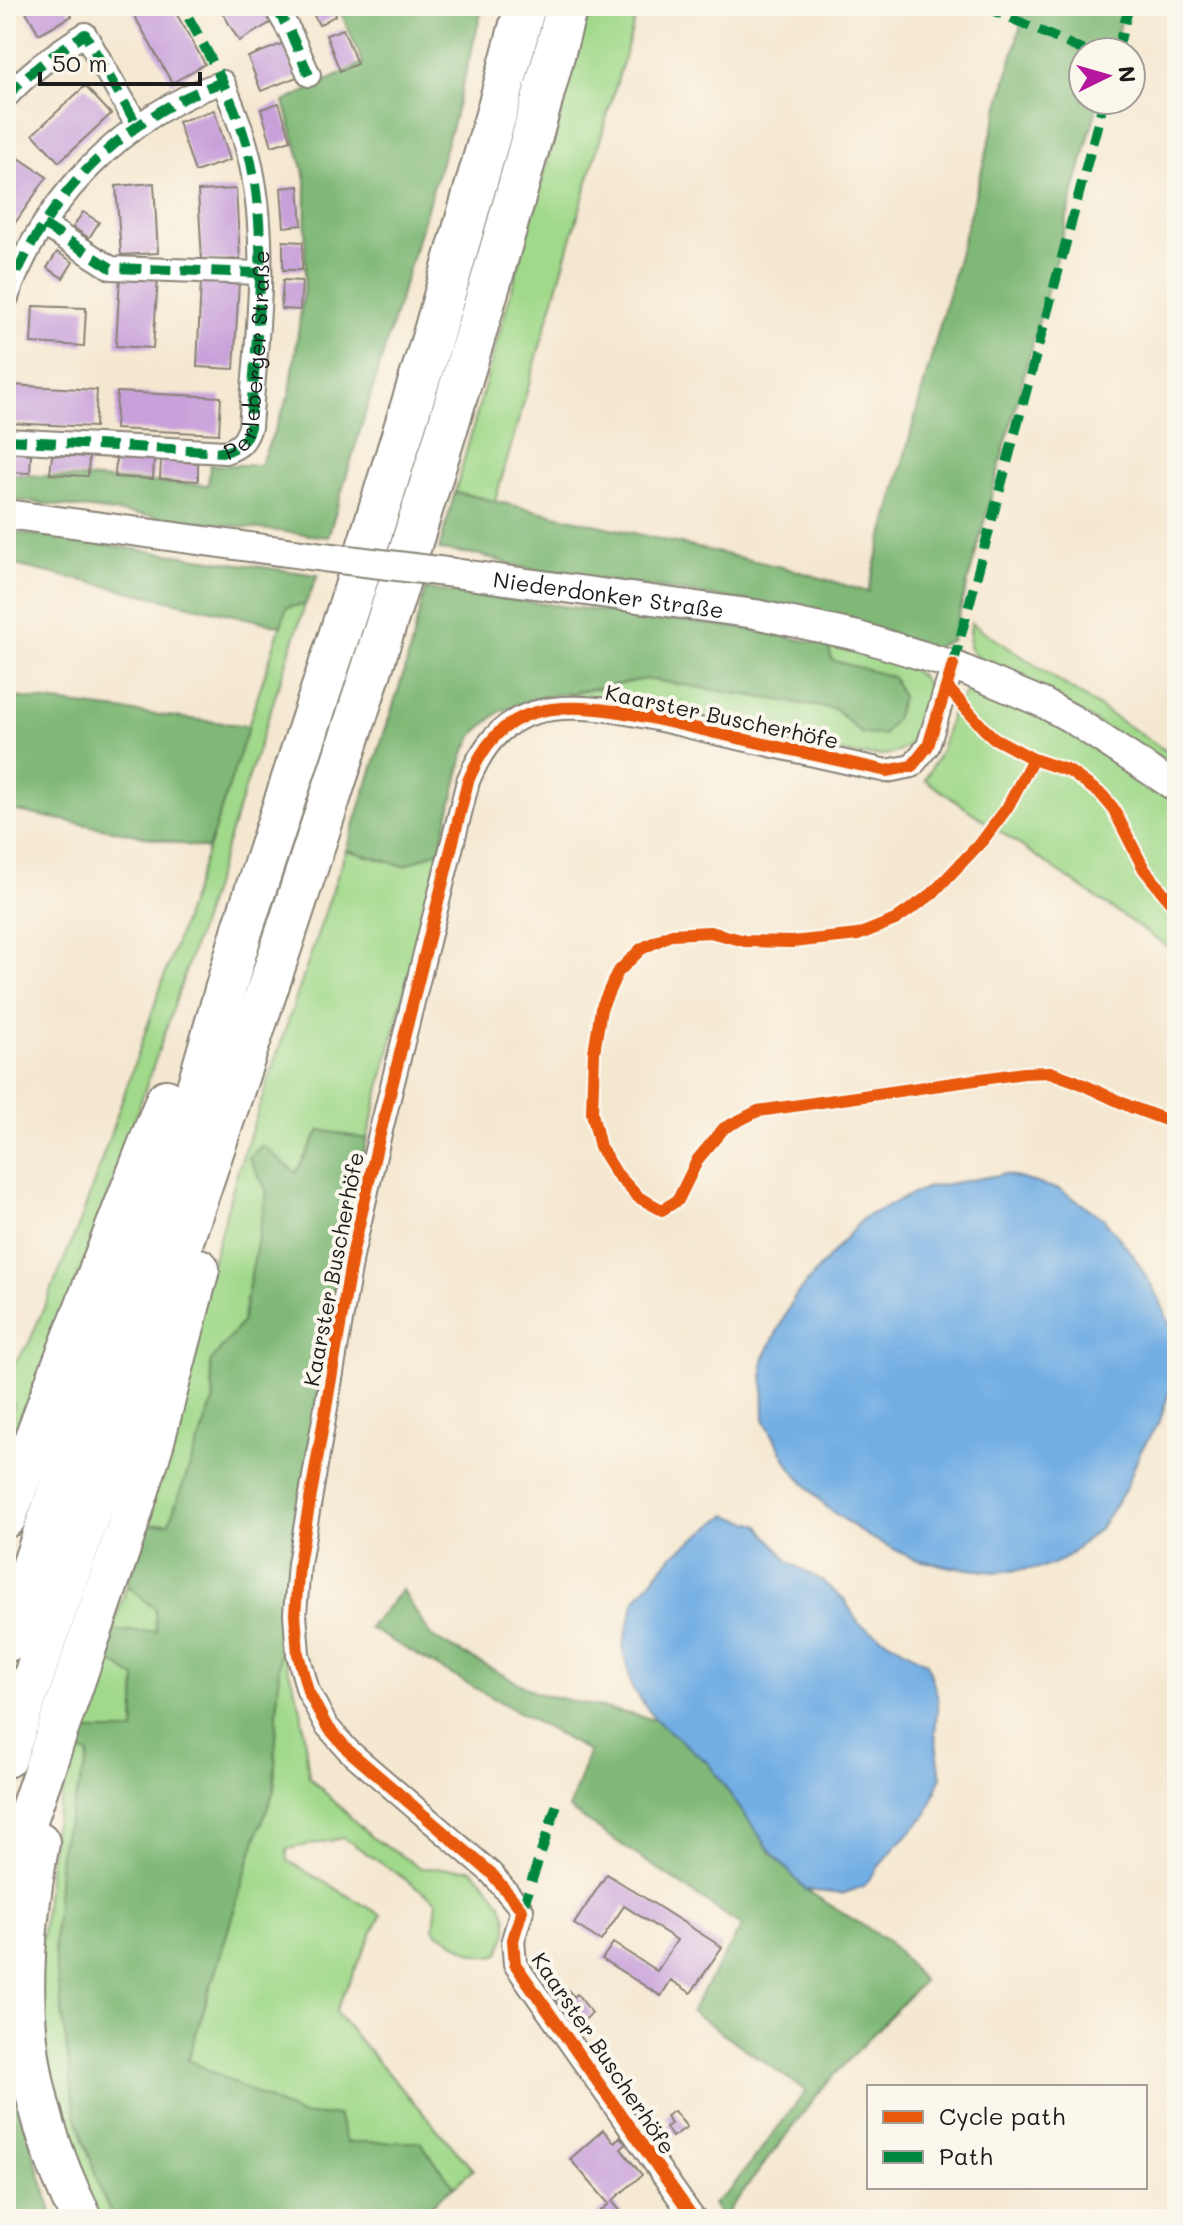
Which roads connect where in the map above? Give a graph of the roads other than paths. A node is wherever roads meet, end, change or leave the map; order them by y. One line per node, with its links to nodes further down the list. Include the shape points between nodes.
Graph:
1 (275, 6): 4 (street)
2 (525, 6): 14 (highway, via 431,342)
3 (567, 6): 15 (highway, via 467,366)
4 (309, 75)
5 (6, 97): 6 (street, via 37,67 85,34)
6 (137, 125): 7 (street, via 73,185); 8 (street, Perleberger Straße, via 192,93 223,82 253,171)
7 (44, 225): 8 (street, via 111,268); 9 (street)
8 (260, 273): 10 (street, Perleberger Straße, via 250,427 238,448 225,452)
9 (6, 300)
10 (6, 440)
11 (6, 514): 12 (street, Niederdonker Straße, bridge, via 782,619)
12 (953, 665): 13 (street, Niederdonker Straße, via 1043,703); 22 (street, Kaarster Buscherhöfe, via 928,746 912,766 887,771 626,713 568,708 532,713 499,731 479,755 468,781 353,1251 299,1564 298,1654 308,1691 326,1725 491,1873 522,1910 513,1940 515,1964)
13 (1177, 788)
14 (243, 928): 16 (highway, via 171,1086); 17 (highway, via 196,1091)
15 (236, 1085): 18 (highway, via 207,1235 154,1441); 19 (highway)
16 (6, 1517)
17 (6, 1642)
18 (70, 1694): 20 (highway); 21 (highway, via 33,1873 22,1981 32,2083 47,2137)
19 (6, 1757)
20 (6, 1881)
21 (82, 2219)
22 (694, 2219)

